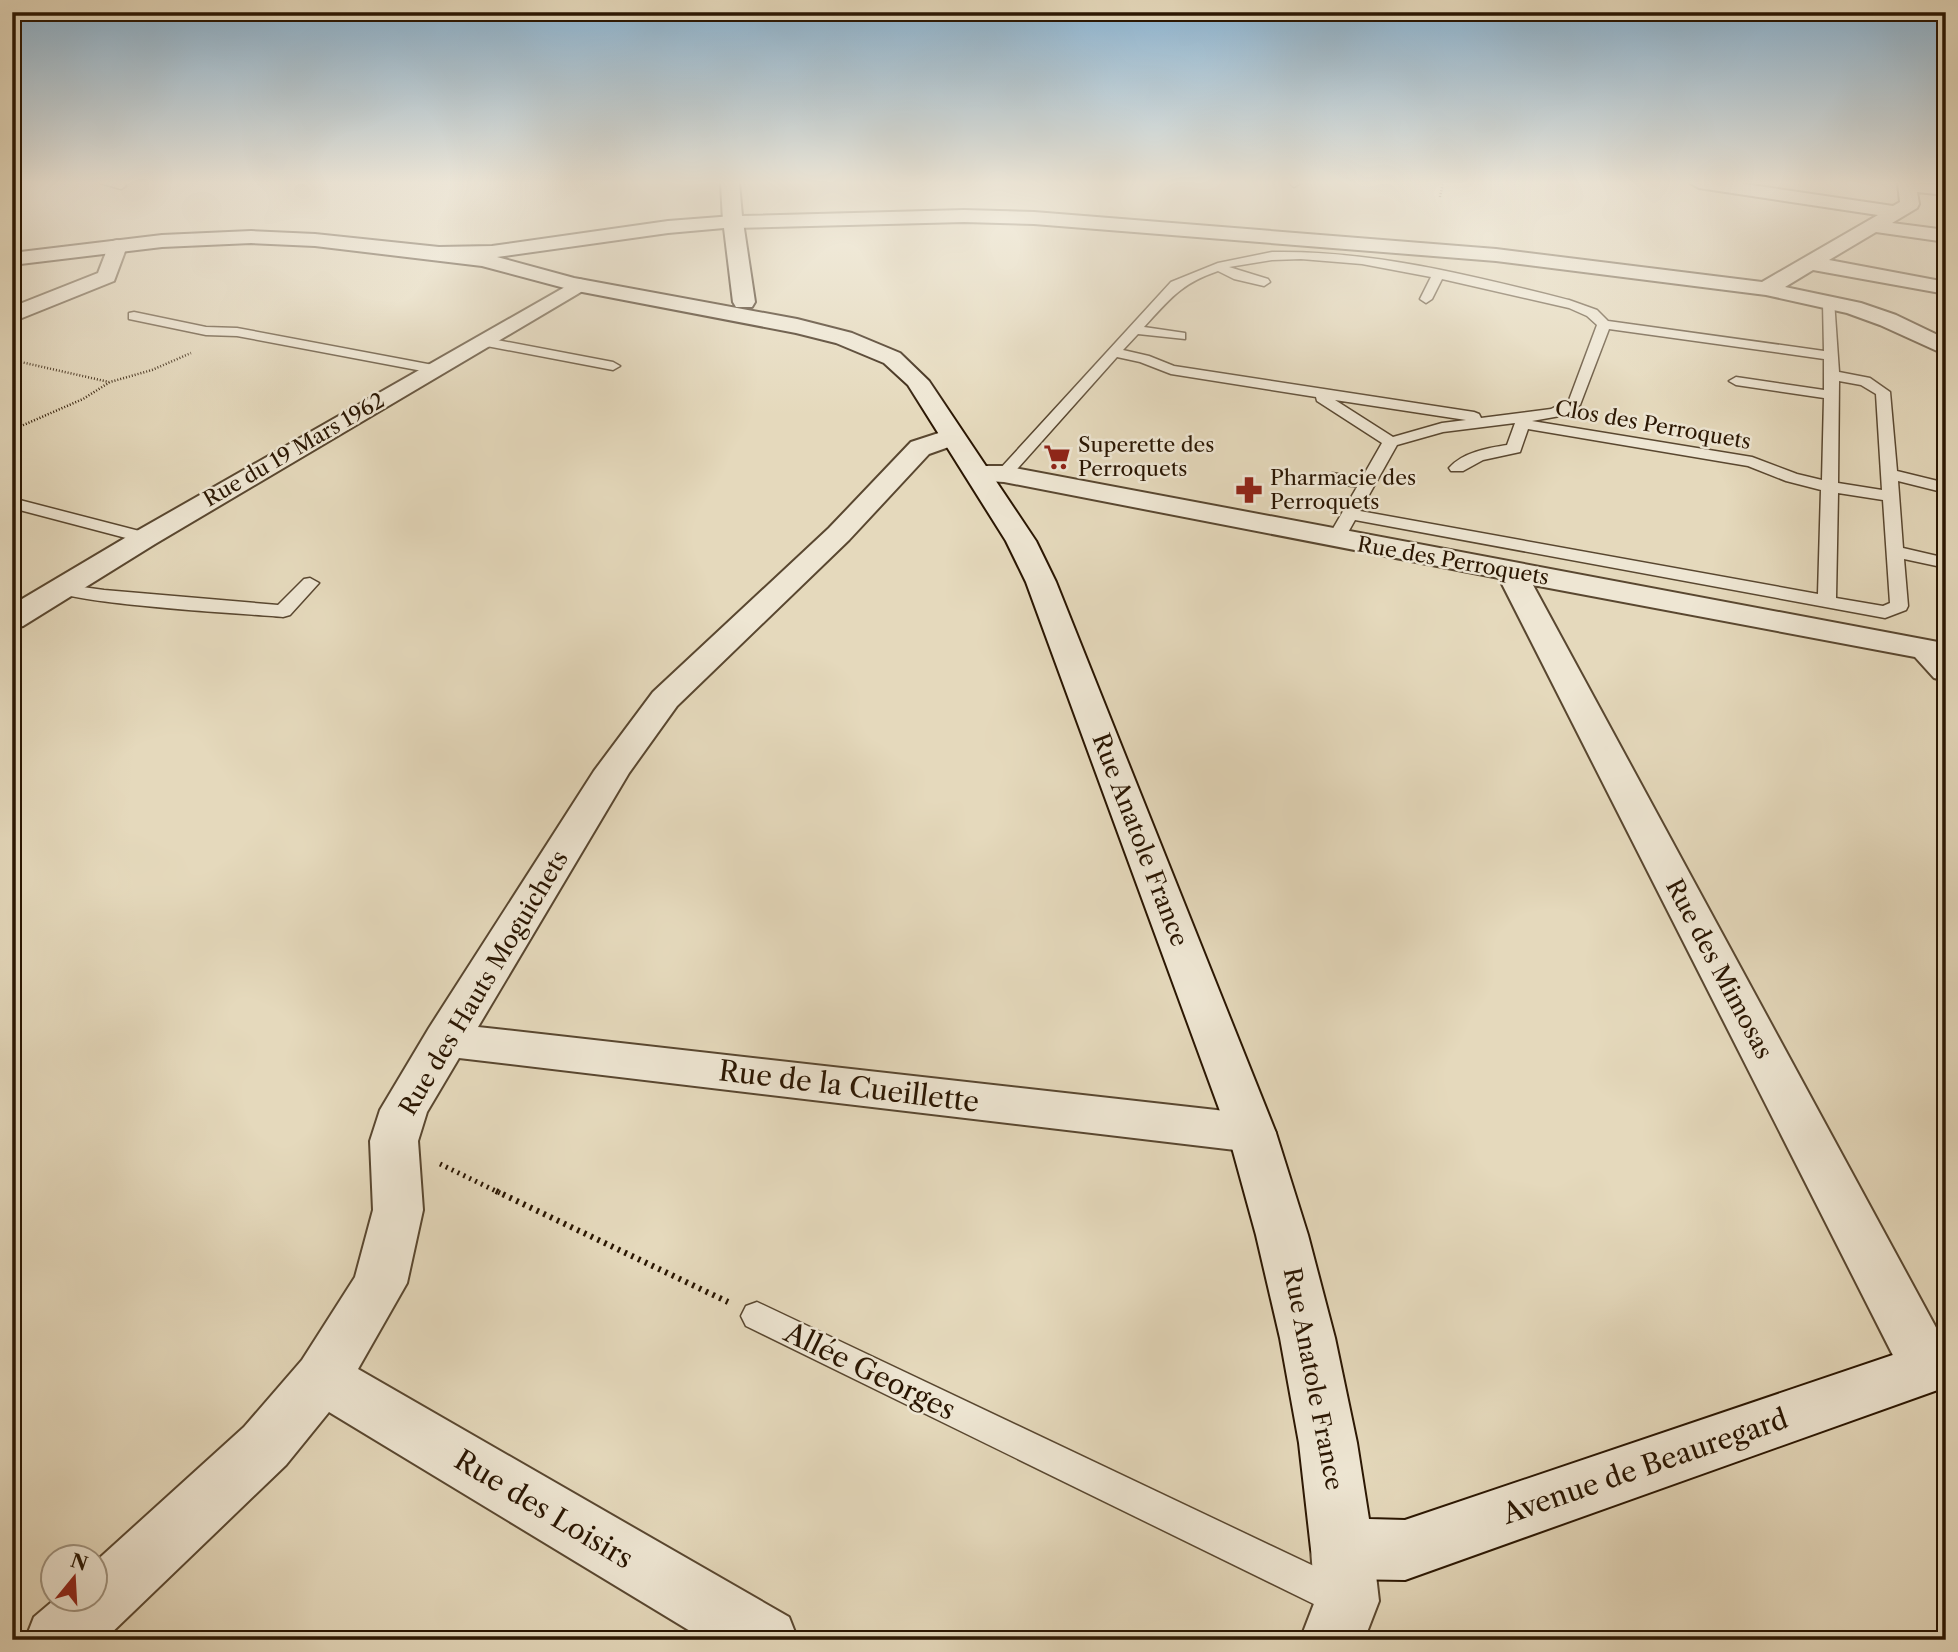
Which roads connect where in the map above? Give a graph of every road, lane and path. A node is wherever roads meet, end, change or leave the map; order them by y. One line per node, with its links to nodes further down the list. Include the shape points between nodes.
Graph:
1 (112, 260): 18 (street, via 107,277)
2 (501, 260): 12 (street)
3 (741, 260): 17 (street)
4 (1254, 260): 9 (lane)
5 (1338, 260): 10 (lane)
6 (1536, 260): 14 (street)
7 (1815, 260): 8 (street)
8 (1810, 263): 13 (street); 14 (street)
9 (1220, 268): 11 (lane); 21 (lane, via 1175,285)
10 (1438, 275): 15 (lane); 20 (lane, via 1558,302 1591,313)
11 (1264, 282)
12 (579, 285): 17 (street, via 709,310); 23 (street, Rue du 19 Mars 1962)
13 (1946, 288)
14 (1766, 289): 16 (street)
15 (1426, 299)
16 (1829, 303): 24 (street, via 1888,320); 27 (lane)
17 (752, 310): 38 (street, Rue Anatole France, via 892,358 917,380)
18 (12, 315)
19 (134, 316): 30 (lane)
20 (1604, 324): 27 (lane); 36 (lane, Clos des Perroquets, via 1575,402 1555,413)
21 (1136, 330): 22 (lane); 26 (lane)
22 (1180, 337)
23 (481, 341): 29 (lane); 30 (street, Rue du 19 Mars 1962)
24 (1946, 348)
25 (199, 350): 33 (path)
26 (1116, 353): 34 (lane, Clos des Perroquets, via 1171,370); 41 (lane)
27 (1832, 356): 31 (lane)
28 (12, 360): 33 (path)
29 (613, 366)
30 (433, 369): 50 (street, Rue du 19 Mars 1962)
31 (1832, 375): 35 (lane); 42 (lane, via 1865,381 1882,392)
32 (1736, 381): 35 (lane)
33 (110, 382): 37 (path)
34 (1313, 393): 36 (lane, Clos des Perroquets); 39 (lane, Clos des Perroquets)
35 (1831, 395): 45 (lane)
36 (1514, 423): 39 (lane, Clos des Perroquets, via 1442,428); 40 (lane, via 1514,449 1488,453); 45 (lane, Clos des Perroquets, via 1752,462)
37 (12, 430)
38 (951, 437): 41 (street, Rue Anatole France); 59 (street, Rue des Hauts Moguichets, via 920,448 839,534 664,699 612,771)
39 (1391, 442): 44 (lane)
40 (1457, 468)
41 (991, 474): 49 (street, Rue des Perroquets); 60 (street, Rue Anatole France, via 1041,582)
42 (1890, 474): 46 (lane); 47 (lane)
43 (1332, 478): 44 (lane)
44 (1367, 484): 49 (lane)
45 (1830, 487): 47 (lane, Clos des Perroquets); 56 (lane)
46 (1946, 488)
47 (1892, 497): 51 (lane)
48 (12, 503): 50 (lane)
49 (1343, 526): 53 (street, Rue des Perroquets); 56 (lane)
50 (145, 538): 55 (street, Rue du 19 Mars 1962)
51 (1896, 552): 52 (lane); 56 (lane, via 1899,606 1885,612)
52 (1946, 563)
53 (1510, 571): 58 (street, Rue des Perroquets); 63 (street, Rue des Mimosas)
54 (310, 583): 55 (lane, via 283,611)
55 (61, 589): 57 (street, Rue du 19 Mars 1962)
56 (1828, 602)
57 (12, 620)
58 (1936, 660)
59 (445, 1040): 60 (street, Rue de la Cueillette); 61 (street, Rue des Hauts Moguichets, via 404,1110)
60 (1252, 1133): 65 (street, Rue Anatole France, via 1311,1346 1337,1500)
61 (394, 1141): 62 (path, Allée Georges); 64 (street, Rue des Hauts Moguichets, via 398,1210 380,1283)
62 (757, 1316): 65 (lane, Allée Georges)
63 (1940, 1371): 65 (street, Avenue de Beauregard, via 1405,1550)
64 (322, 1378): 66 (street, Rue des Hauts Moguichets, via 265,1446); 67 (street, Rue des Loisirs)
65 (1340, 1596)
66 (57, 1640)
67 (766, 1640)

